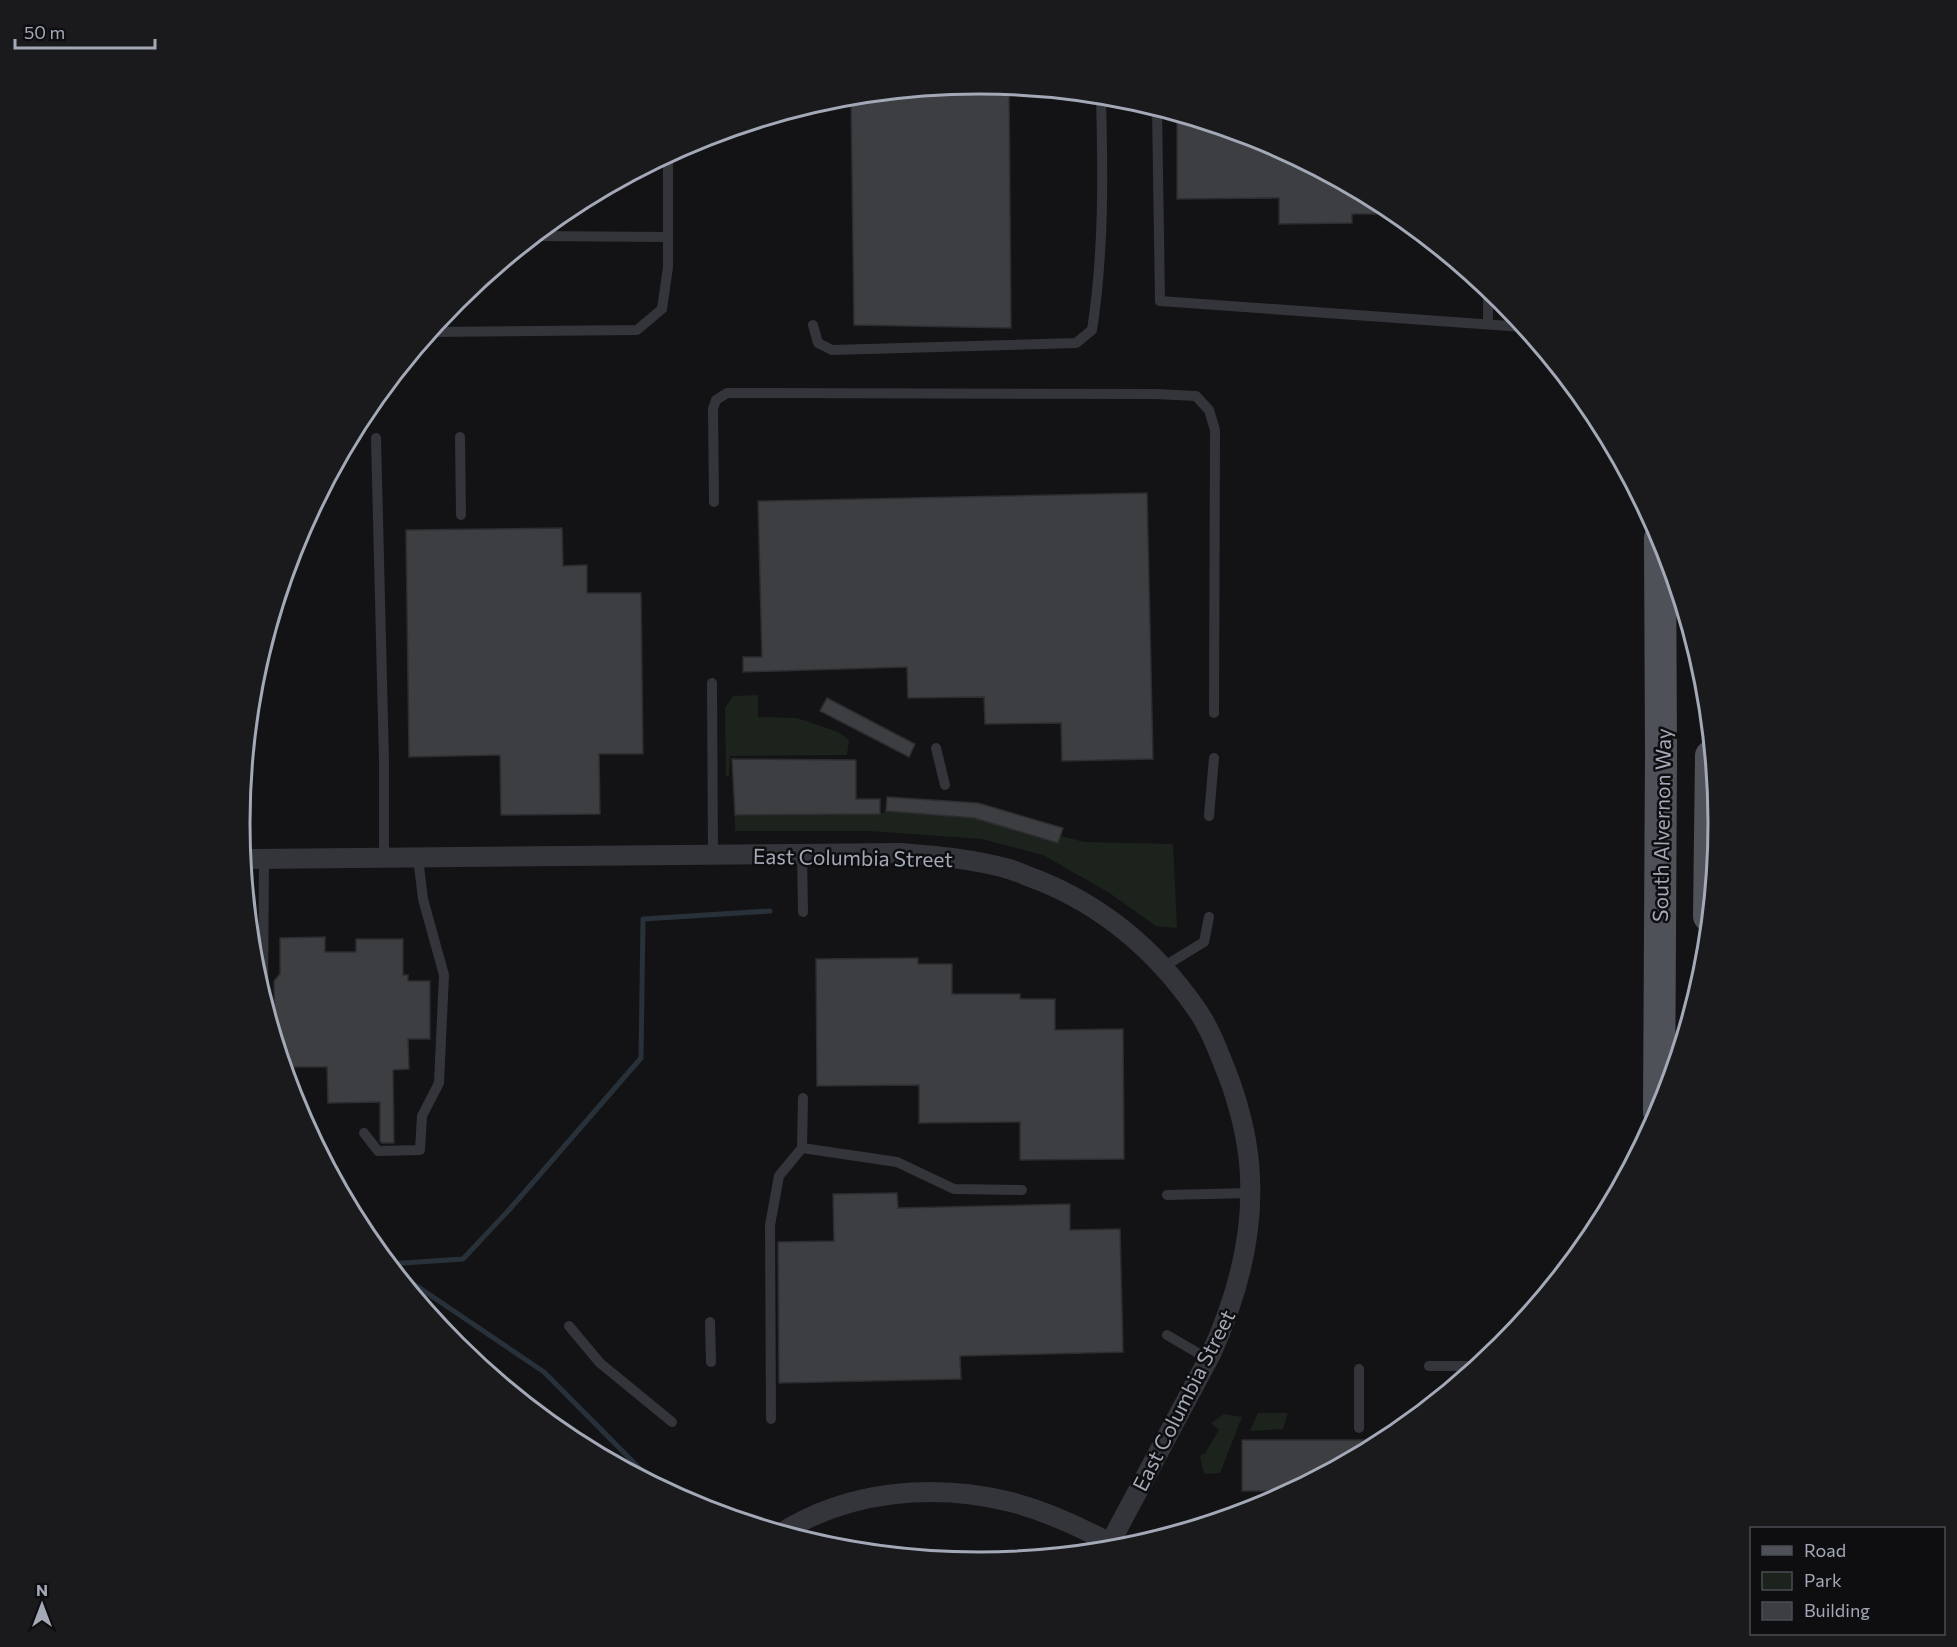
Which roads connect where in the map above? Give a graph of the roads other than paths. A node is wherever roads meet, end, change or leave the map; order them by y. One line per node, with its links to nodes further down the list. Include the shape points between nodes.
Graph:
1 (1101, 106): 8 (lane, via 1103,180 1098,295 1092,330 1076,343 832,350 818,343)
2 (1157, 117): 7 (lane, via 1160,301)
3 (668, 165): 5 (lane)
4 (547, 236): 5 (lane)
5 (668, 237): 10 (lane, via 662,309 638,330)
6 (1488, 302): 7 (lane)
7 (1488, 324): 9 (lane)
8 (813, 325)
9 (1511, 326)
10 (440, 332)
11 (460, 437): 14 (lane)
12 (376, 438): 24 (lane)
13 (714, 502): 17 (lane, via 713,409 716,400 727,393 1196,396 1209,410 1215,430)
14 (461, 515)
15 (1660, 566): 32 (main road, South Alvernon Way)
16 (712, 683): 23 (lane)
17 (1214, 713)
18 (936, 748): 20 (lane)
19 (1214, 758): 21 (lane)
20 (945, 785)
21 (1209, 816)
22 (802, 854): 23 (street, East Columbia Street); 28 (lane); 31 (street, East Columbia Street, via 901,853 955,857 1010,869 1056,887 1098,910)
23 (713, 855): 25 (street, East Columbia Street)
24 (384, 858): 25 (street, East Columbia Street); 27 (street, East Columbia Street)
25 (418, 858): 34 (lane, via 423,900 444,975 439,1083 422,1116 420,1150 378,1151)
26 (251, 859): 27 (street, East Columbia Street)
27 (264, 859): 30 (lane)
28 (803, 912)
29 (1209, 917): 31 (lane, via 1204,942)
30 (263, 962)
31 (1163, 967): 37 (street, East Columbia Street, via 1196,1008 1221,1058 1243,1126)
32 (1659, 1083)
33 (803, 1098): 35 (lane)
34 (364, 1133)
35 (802, 1148): 36 (lane, via 897,1162 954,1190); 47 (lane, via 779,1176 770,1225)
36 (1022, 1190)
37 (1250, 1193): 38 (lane); 42 (street, East Columbia Street, via 1244,1257 1225,1324)
38 (1167, 1195)
39 (710, 1322): 43 (lane)
40 (569, 1326): 48 (lane, via 600,1363)
41 (1167, 1335): 42 (lane)
42 (1208, 1359): 51 (street, East Columbia Street)
43 (711, 1362)
44 (1429, 1366): 45 (lane)
45 (1465, 1366)
46 (1359, 1369): 49 (lane)
47 (771, 1419)
48 (672, 1422)
49 (1359, 1428)
50 (790, 1528): 52 (street, via 822,1511 866,1499 914,1492 957,1492 1039,1511)
51 (1119, 1538)
52 (1104, 1541)

